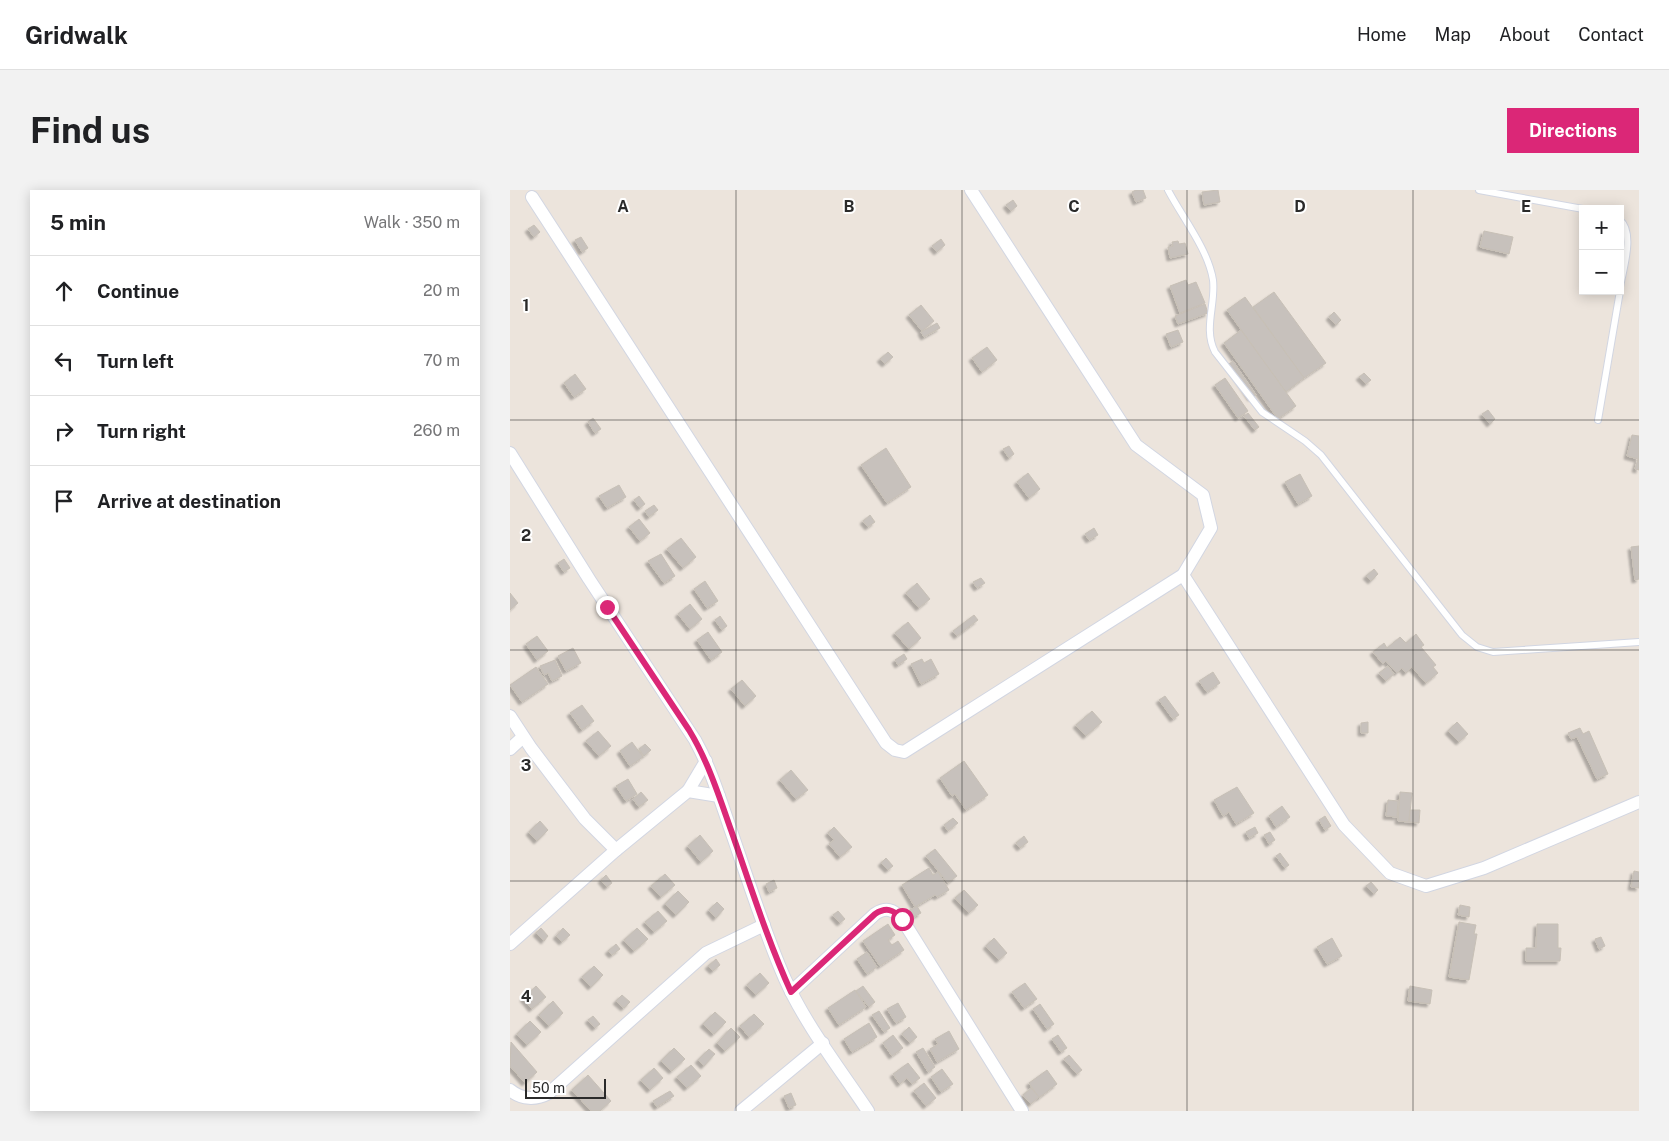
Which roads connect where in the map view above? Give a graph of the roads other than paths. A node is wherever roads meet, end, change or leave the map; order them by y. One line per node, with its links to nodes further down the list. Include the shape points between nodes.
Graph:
1 (971, 190): 11 (street, via 1136,445 1203,495 1211,528)
2 (1168, 190): 12 (lane, via 1209,266 1214,291 1210,335 1215,352 1262,412 1321,455 1462,634 1477,647 1493,652)
3 (1479, 190): 5 (lane)
4 (532, 197): 11 (street, via 886,742 895,750 904,752)
5 (1579, 208)
6 (1624, 224): 7 (lane, via 1629,237)
7 (1624, 265)
8 (1619, 295): 9 (lane)
9 (1598, 420)
10 (510, 453): 16 (street)
11 (1183, 575): 19 (street, via 1344,825 1390,873 1426,886 1484,868)
12 (1639, 642)
13 (510, 716): 14 (street)
14 (524, 737): 15 (street); 20 (street, via 585,819)
15 (510, 749)
16 (706, 761): 17 (street); 18 (street)
17 (688, 792): 18 (street); 20 (street)
18 (719, 796): 21 (street)
19 (1639, 802)
20 (616, 850): 22 (street)
21 (764, 925): 23 (street); 25 (street, via 701,956 549,1093 533,1098 522,1097)
22 (510, 944)
23 (791, 992): 24 (street); 28 (street, via 875,914 888,909 896,912)
24 (823, 1043): 26 (street); 27 (street)
25 (510, 1090)
26 (741, 1111)
27 (868, 1111)
28 (1022, 1111)

